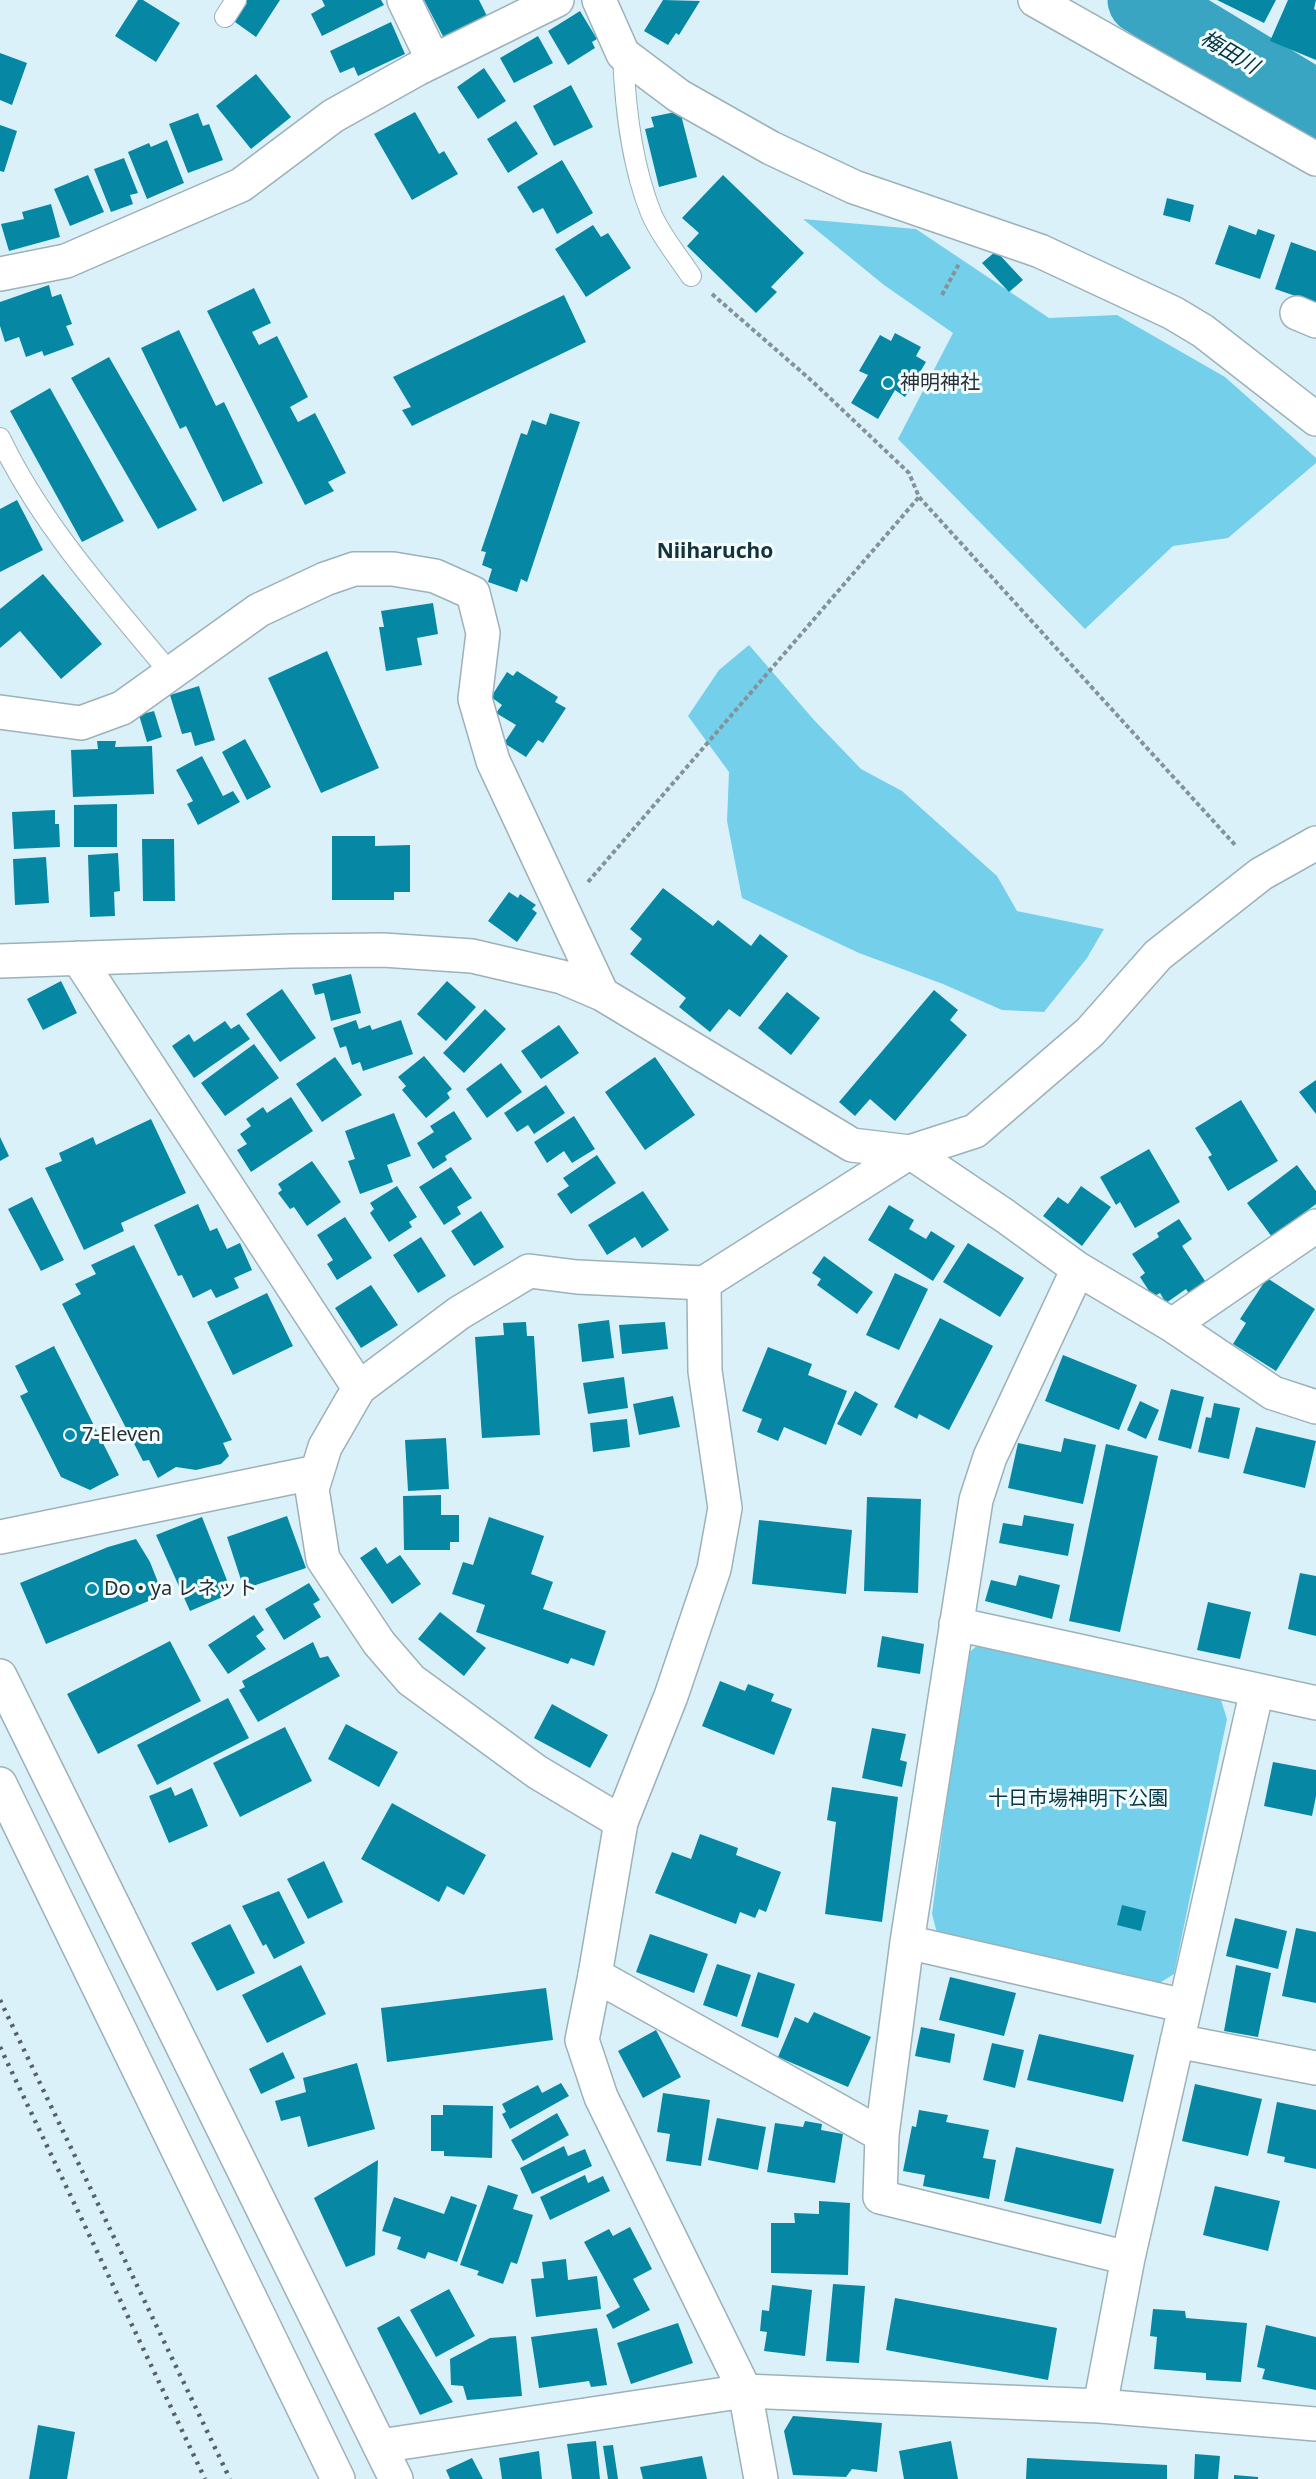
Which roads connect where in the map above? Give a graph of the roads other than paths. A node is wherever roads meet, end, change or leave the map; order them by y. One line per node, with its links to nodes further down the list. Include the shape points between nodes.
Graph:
1 (236, 0): 6 (lane)
2 (404, 0): 8 (street)
3 (557, 0): 8 (street)
4 (599, 0): 7 (street)
5 (1035, 0): 9 (street)
6 (225, 17)
7 (623, 54): 11 (lane, via 634,157 652,215); 12 (street, via 679,96 771,148 854,187 1040,251 1173,313 1203,331)
8 (433, 60): 10 (street, via 333,116 241,185 66,261)
9 (1316, 159)
10 (0, 274)
11 (691, 276)
12 (1316, 419)
13 (0, 438): 14 (lane, via 15,470 63,543)
14 (171, 674): 15 (street, via 122,708 81,723); 19 (street, via 259,610 354,569 393,569 435,576 473,593 483,633 475,699 494,761)
15 (0, 712)
16 (1316, 843): 20 (street, via 1261,874 1158,955 1090,1032 975,1131)
17 (78, 958): 18 (street); 19 (street, via 371,950 472,956 562,976); 25 (street)
18 (0, 961)
19 (602, 994): 20 (street, via 852,1145)
20 (910, 1152): 22 (street); 23 (street)
21 (1316, 1226): 24 (street)
22 (1078, 1269): 24 (street); 29 (street, via 990,1457 976,1500)
23 (704, 1283): 25 (street, via 529,1271 459,1313); 34 (street, via 705,1371 724,1508 714,1569 671,1696)
24 (1172, 1325): 26 (street, via 1274,1393)
25 (359, 1388): 27 (street, via 325,1447)
26 (1316, 1407)
27 (317, 1472): 28 (street); 34 (street, via 312,1489 323,1559 379,1643 411,1680 537,1772)
28 (0, 1537)
29 (956, 1624): 31 (street); 35 (street)
30 (0, 1676): 45 (street)
31 (1257, 1690): 32 (street); 37 (street)
32 (1316, 1703)
33 (0, 1784): 46 (street)
34 (621, 1822): 36 (street)
35 (908, 1942): 37 (street); 40 (street)
36 (596, 1975): 40 (street); 42 (street, via 582,2040 601,2097)
37 (1185, 2006): 38 (street)
38 (1177, 2041): 39 (street); 41 (street)
39 (1316, 2068)
40 (882, 2135): 41 (street, via 880,2197)
41 (1128, 2258): 43 (street)
42 (745, 2391): 43 (street); 45 (street); 48 (street)
43 (1100, 2406): 44 (street)
44 (1316, 2424)
45 (380, 2446): 47 (street)
46 (338, 2479)
47 (396, 2479)
48 (761, 2479)

